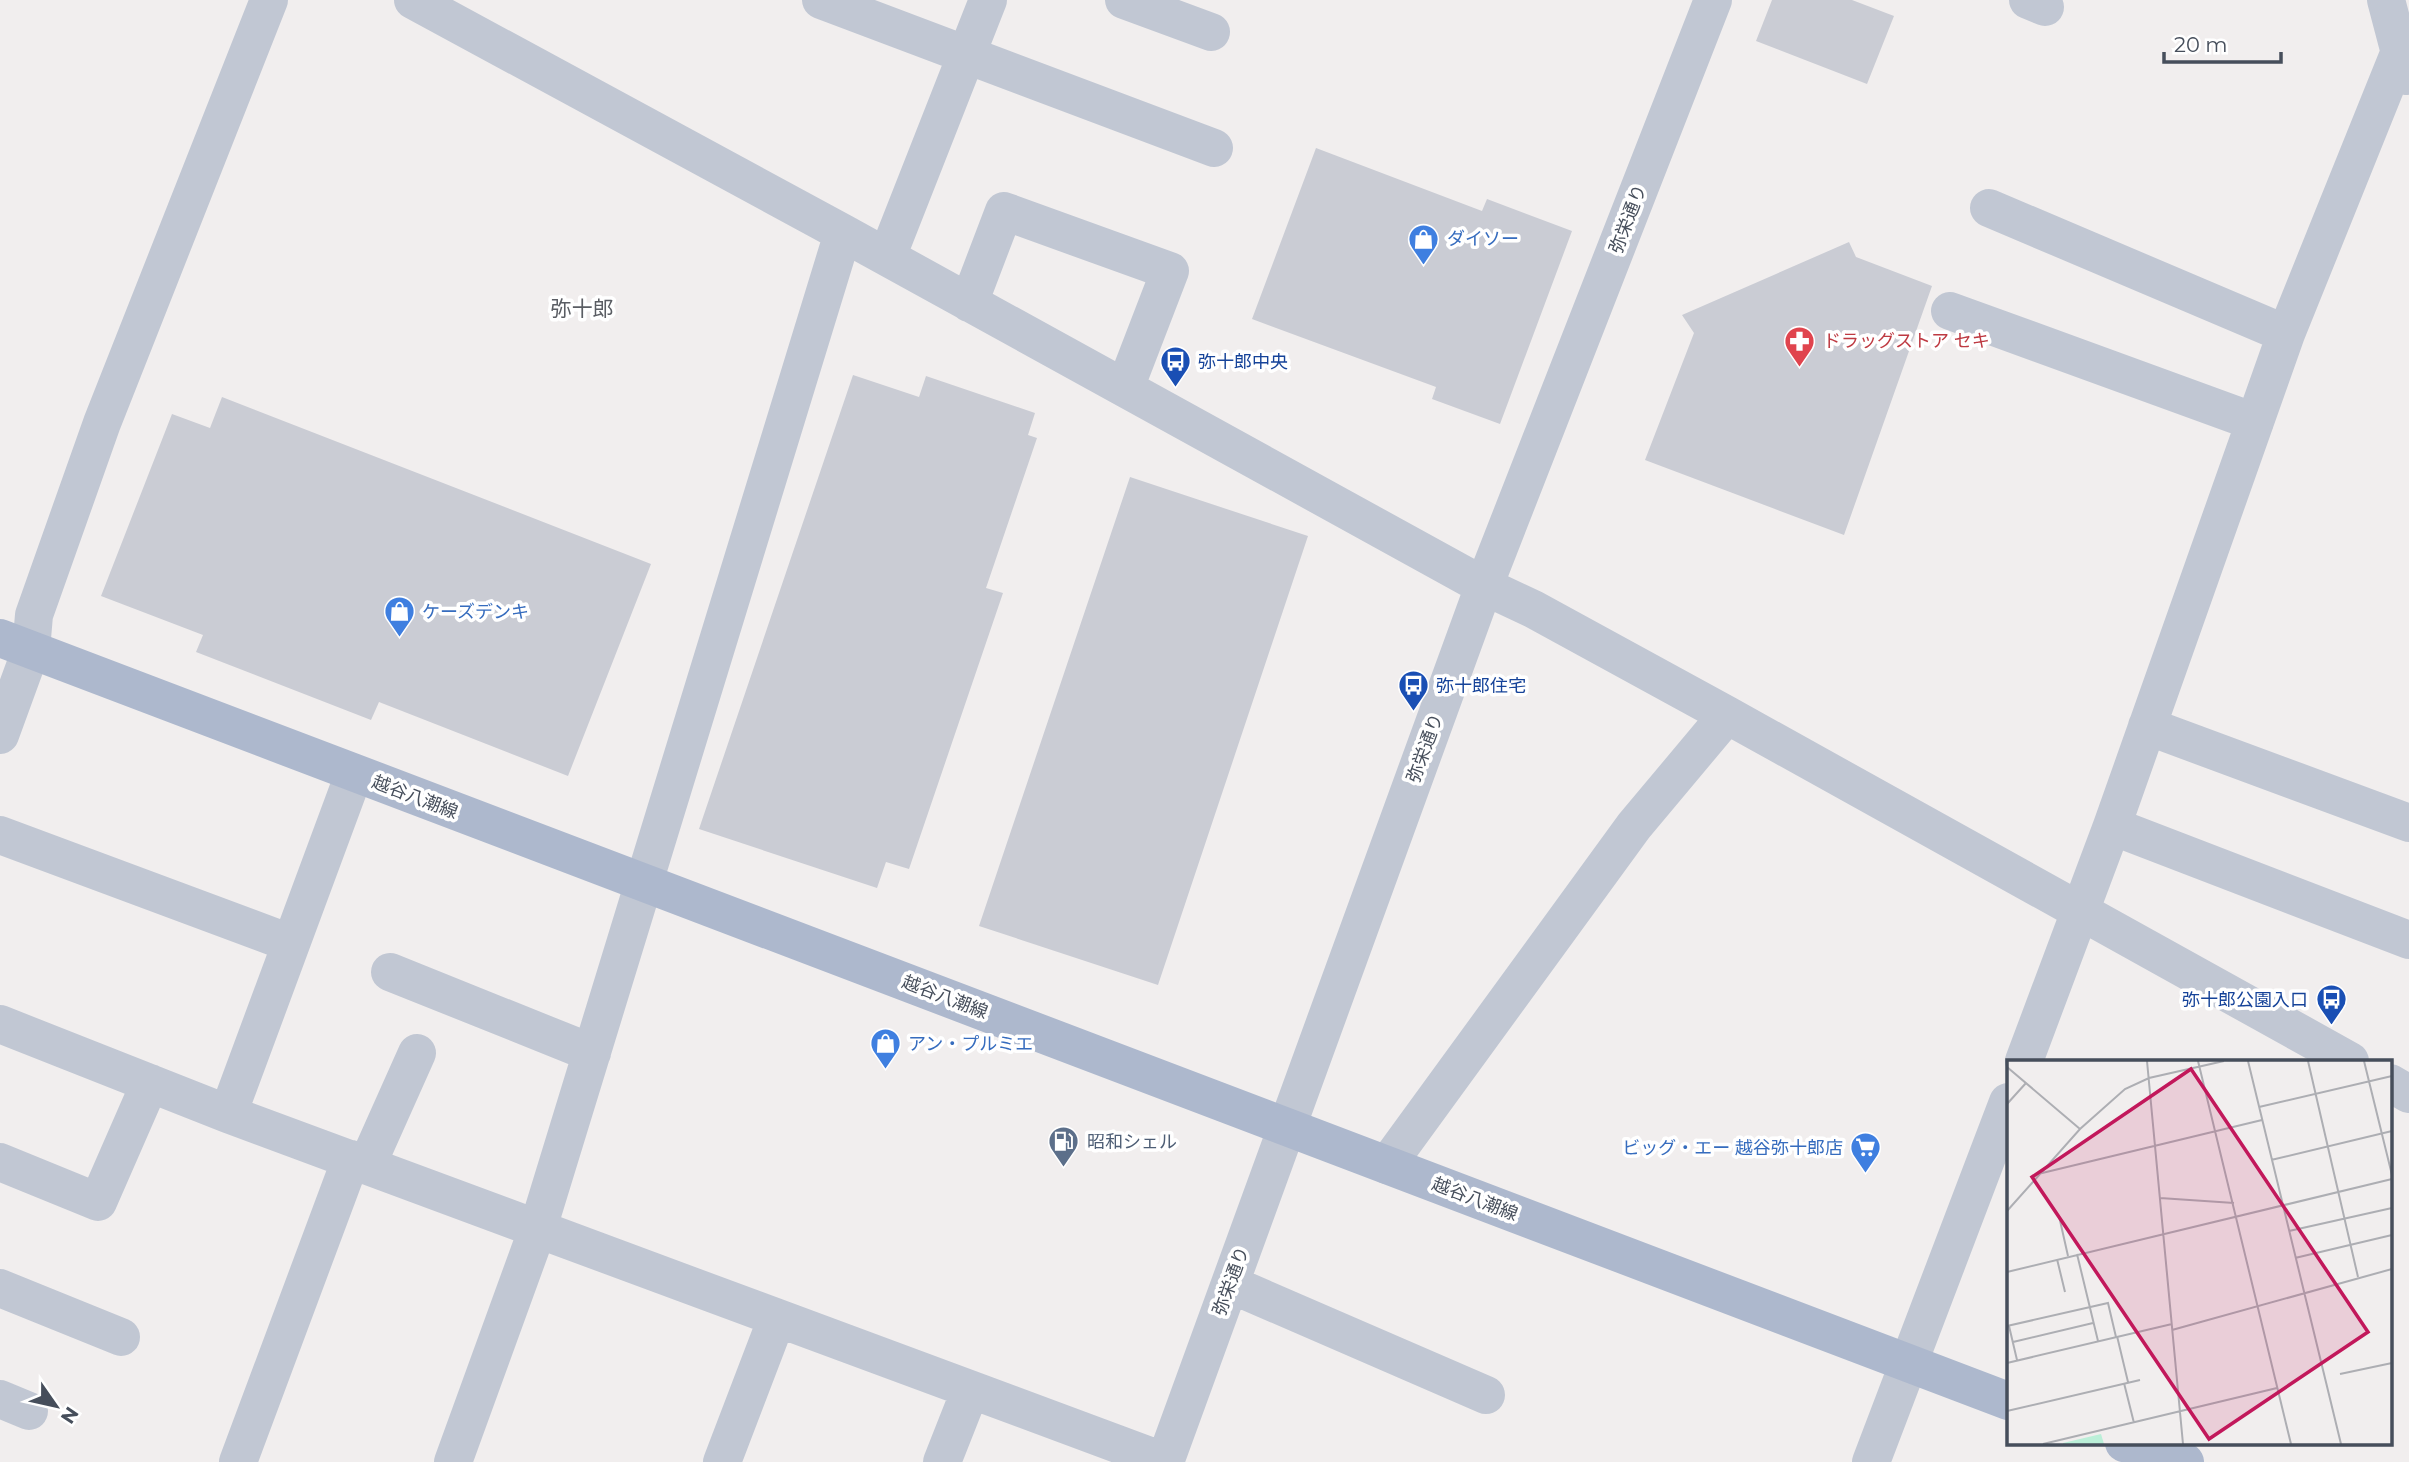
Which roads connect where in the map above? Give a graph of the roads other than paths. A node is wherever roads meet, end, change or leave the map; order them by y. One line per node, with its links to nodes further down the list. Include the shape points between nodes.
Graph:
1 (269, 0): 21 (street, via 102,423 34,615)
2 (414, 0): 13 (street)
3 (821, 0): 9 (street)
4 (988, 0): 9 (street)
5 (1124, 0): 8 (street)
6 (1713, 0): 20 (street, 弥栄通り)
7 (2380, 3): 10 (street)
8 (1211, 32)
9 (967, 54): 11 (street); 14 (street)
10 (2405, 69): 17 (street)
11 (1214, 148)
12 (1989, 208): 17 (street)
13 (843, 233): 14 (street); 29 (street)
14 (887, 257): 15 (street)
15 (970, 303): 18 (street); 18 (street, via 1004,211 1170,271)
16 (1950, 311): 19 (street)
17 (2286, 334): 19 (street)
18 (1125, 388): 20 (street)
19 (2255, 422): 23 (street)
20 (1484, 586): 22 (street); 44 (street, 弥栄通り)
21 (16, 644): 24 (street); 25 (main road, 越谷八潮線)
22 (1727, 715): 30 (street); 47 (street, via 1634,826)
23 (2147, 726): 26 (street); 27 (street)
24 (0, 735)
25 (354, 774): 29 (main road, 越谷八潮線); 32 (street)
26 (2409, 823)
27 (2112, 825): 30 (street); 31 (street)
28 (0, 835): 32 (street)
29 (644, 884): 36 (street); 44 (main road, 越谷八潮線)
30 (2081, 913): 37 (street); 38 (street)
31 (2409, 940)
32 (290, 943): 43 (street)
33 (390, 972): 36 (street)
34 (0, 1024): 39 (street)
35 (417, 1053): 46 (street)
36 (592, 1053): 48 (street)
37 (2024, 1060)
38 (2348, 1060)
39 (150, 1083): 43 (street); 45 (street, via 98,1202)
40 (2392, 1084): 41 (street)
41 (2409, 1094)
42 (2007, 1105): 53 (street)
43 (228, 1114): 46 (street)
44 (1288, 1127): 47 (main road, 越谷八潮線); 49 (street, 弥栄通り)
45 (0, 1162)
46 (359, 1162): 48 (street); 58 (street)
47 (1387, 1165): 53 (main road, 越谷八潮線)
48 (538, 1228): 51 (street); 59 (street)
49 (1230, 1284): 55 (street); 62 (street, 弥栄通り)
50 (0, 1288): 52 (street)
51 (777, 1318): 54 (street); 60 (street)
52 (121, 1336)
53 (1908, 1364): 56 (main road, 越谷八潮線); 63 (street)
54 (970, 1391): 61 (street); 62 (street)
55 (1486, 1395)
56 (2007, 1402)
57 (2127, 1444): 64 (main road)
58 (238, 1462)
59 (453, 1462)
60 (722, 1462)
61 (942, 1462)
62 (1165, 1462)
63 (1871, 1462)
64 (2185, 1462)

